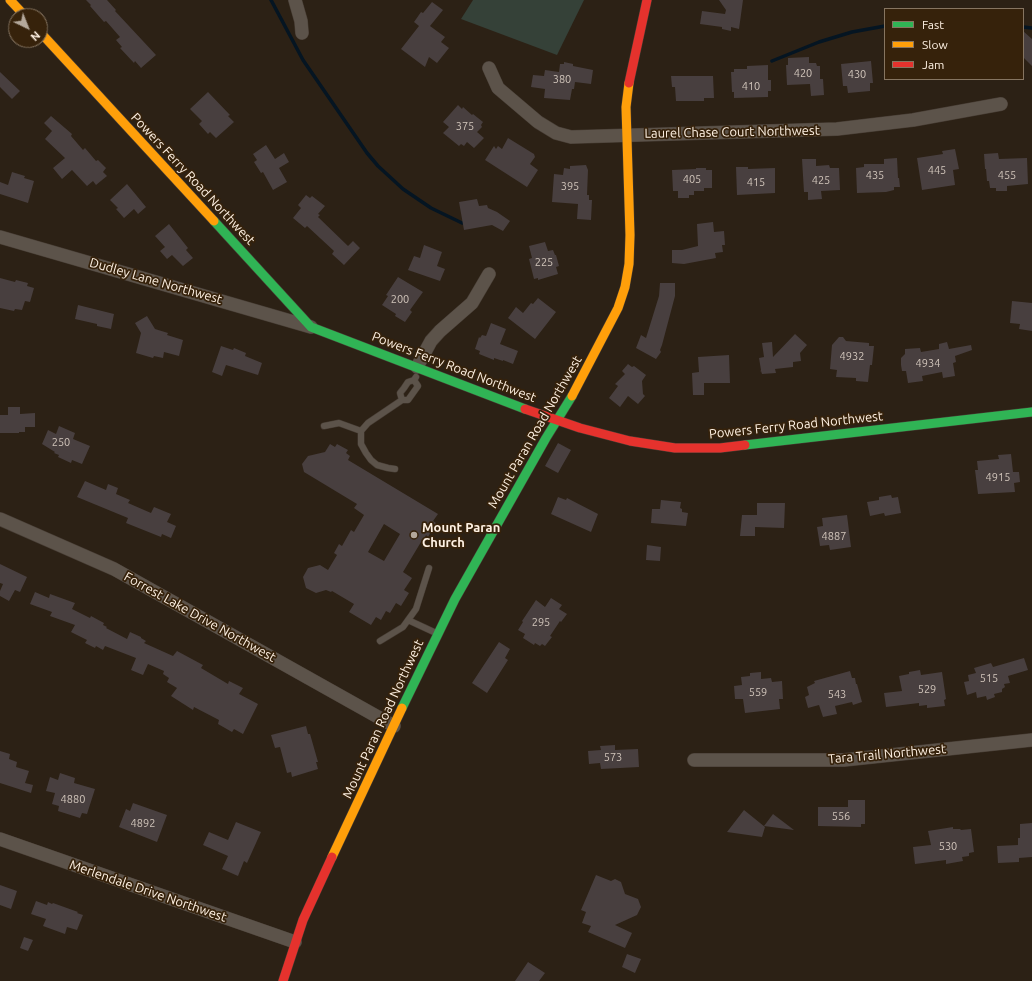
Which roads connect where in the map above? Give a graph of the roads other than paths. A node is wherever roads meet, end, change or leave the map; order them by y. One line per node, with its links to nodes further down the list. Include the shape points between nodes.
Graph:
1 (10, 0): 4 (street)
2 (295, 0): 5 (street)
3 (647, 0): 9 (street, Mount Paran Road Northwest, via 630,75 626,107)
4 (18, 8)
5 (302, 33)
6 (48, 41): 12 (street, Powers Ferry Road Northwest)
7 (490, 68): 9 (street, Laurel Chase Court Northwest, via 498,88 552,131 571,137)
8 (1001, 104): 9 (street, Laurel Chase Court Northwest, via 913,120 837,129)
9 (627, 134): 17 (street, Mount Paran Road Northwest, via 630,235 625,287 609,328)
10 (0, 237): 12 (street, Dudley Lane Northwest)
11 (489, 274): 13 (street, via 472,303 431,341)
12 (311, 327): 13 (street, Powers Ferry Road Northwest)
13 (419, 368): 14 (lane); 17 (street, Powers Ferry Road Northwest)
14 (414, 380): 15 (lane, via 408,382 400,393); 15 (lane, via 418,386 408,400)
15 (402, 400): 19 (lane, via 368,423)
16 (1032, 412): 17 (street, Powers Ferry Road Northwest, via 720,448 675,448 630,441)
17 (557, 420): 24 (street, Mount Paran Road Northwest, via 455,599)
18 (324, 426): 19 (lane, via 339,424)
19 (361, 431): 20 (lane, via 361,444 371,460 377,465)
20 (395, 468)
21 (0, 519): 26 (street, Forrest Lake Drive Northwest, via 114,569)
22 (429, 568): 23 (lane, via 416,609)
23 (408, 620): 24 (lane); 25 (lane)
24 (438, 634): 26 (street, Mount Paran Road Northwest)
25 (380, 641)
26 (394, 726): 30 (street, Mount Paran Road Northwest)
27 (1032, 740): 28 (street, Tara Trail Northwest, via 844,760)
28 (694, 760)
29 (0, 839): 30 (street, Merlendale Drive Northwest)
30 (295, 942): 31 (street, Mount Paran Road Northwest)
31 (283, 981)

